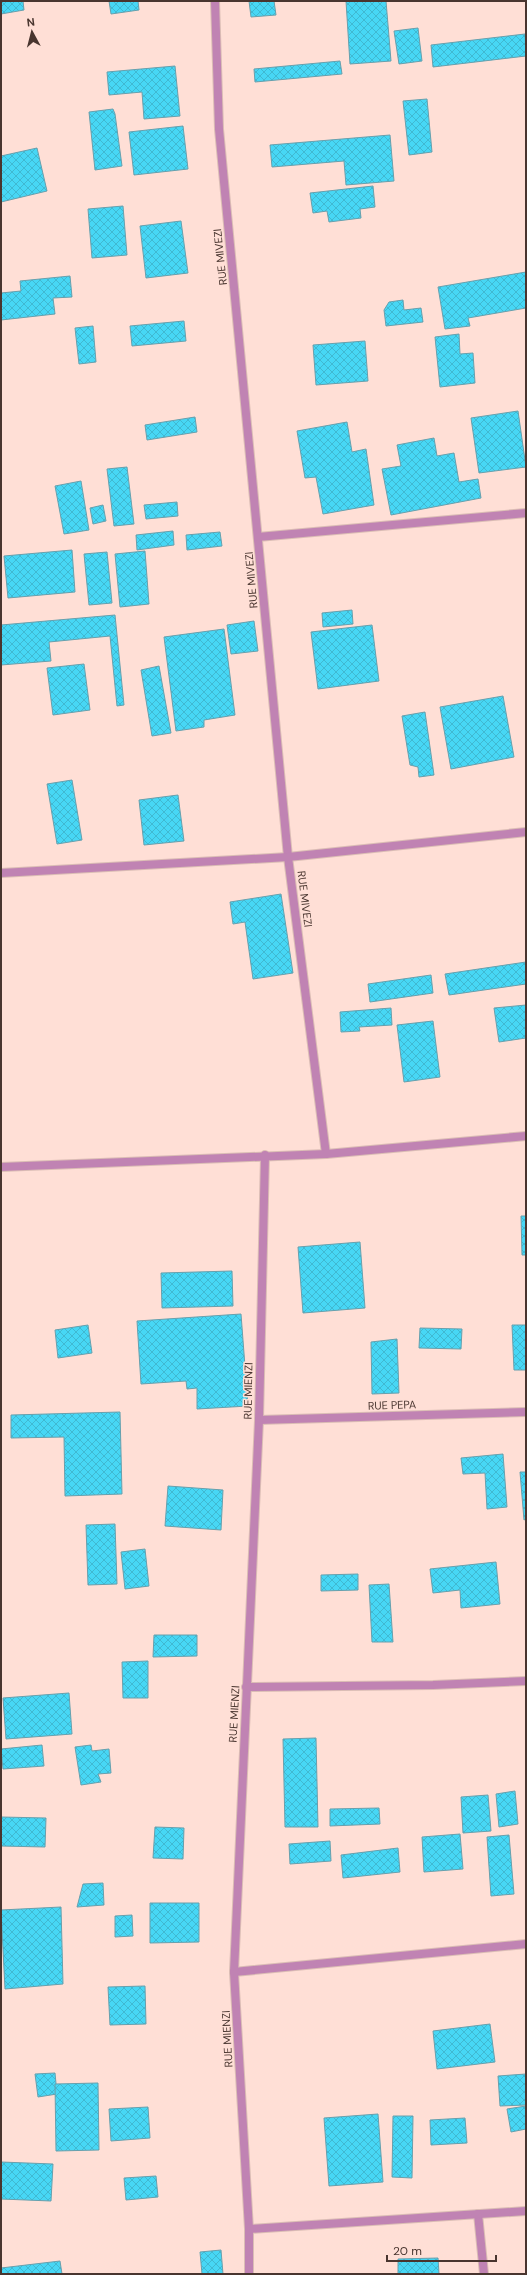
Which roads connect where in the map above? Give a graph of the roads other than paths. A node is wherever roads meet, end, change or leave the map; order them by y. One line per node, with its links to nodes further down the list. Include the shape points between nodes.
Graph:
1 (215, 1): 3 (street, RUE MIVEZI, via 219,129)
2 (526, 513): 3 (street)
3 (258, 537): 5 (street, RUE MIVEZI)
4 (526, 832): 5 (street)
5 (288, 857): 6 (street); 8 (street, RUE MIVEZI)
6 (1, 873)
7 (526, 1136): 8 (street)
8 (326, 1154): 9 (street)
9 (265, 1155): 10 (street); 12 (street, RUE MIENZI)
10 (1, 1167)
11 (526, 1412): 12 (street, RUE PEPA)
12 (258, 1420): 14 (street, RUE MIENZI)
13 (526, 1681): 14 (street, via 433,1685)
14 (246, 1687): 16 (street, RUE MIENZI)
15 (526, 1944): 16 (street)
16 (234, 1972): 19 (street, RUE MIENZI)
17 (526, 2211): 18 (street)
18 (478, 2214): 19 (street); 21 (street)
19 (249, 2229): 20 (street, RUE MIENZI)
20 (249, 2274)
21 (484, 2274)

